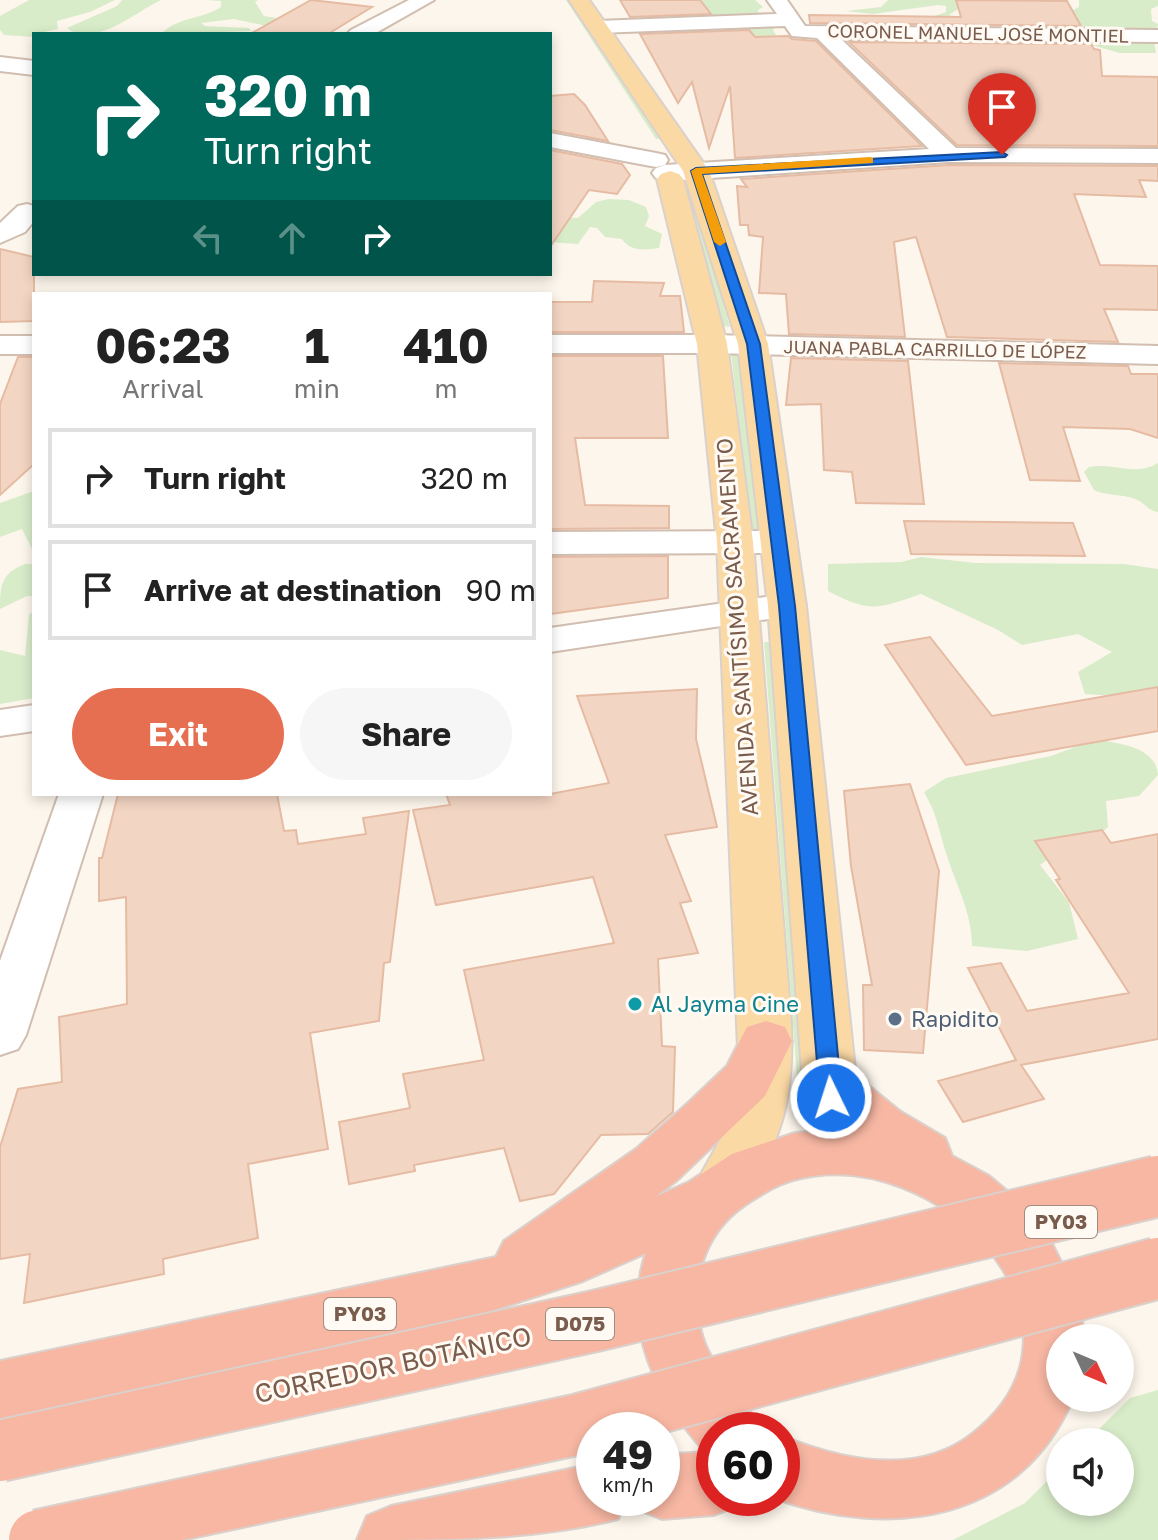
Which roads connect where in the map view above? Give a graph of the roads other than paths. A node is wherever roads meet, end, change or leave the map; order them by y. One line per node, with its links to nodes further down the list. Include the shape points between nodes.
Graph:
1 (424, 0): 7 (street)
2 (555, 0): 10 (main road)
3 (579, 0): 5 (main road, AVENIDA SANTÍSIMO SACRAMENTO)
4 (777, 0): 6 (street)
5 (598, 27): 6 (street, CORONEL MANUEL JOSÉ MONTIEL); 17 (main road, AVENIDA SANTÍSIMO SACRAMENTO)
6 (803, 28): 8 (street, CORONEL MANUEL JOSÉ MONTIEL); 14 (street)
7 (362, 32)
8 (1158, 36)
9 (0, 64): 11 (street)
10 (597, 67)
11 (32, 68)
12 (639, 133): 16 (main road, AVENIDA SANTÍSIMO SACRAMENTO)
13 (552, 140): 16 (street)
14 (949, 155): 15 (street); 17 (street)
15 (1158, 156)
16 (661, 166): 17 (street); 23 (main road, AVENIDA SANTÍSIMO SACRAMENTO, via 673,184)
17 (696, 171): 26 (main road, AVENIDA SANTÍSIMO SACRAMENTO)
18 (0, 209): 19 (street)
19 (31, 210): 20 (street); 21 (street)
20 (0, 217)
21 (0, 235)
22 (552, 344): 23 (street, JUANA PABLA CARRILLO DE LÓPEZ)
23 (712, 344): 26 (street, JUANA PABLA CARRILLO DE LÓPEZ); 28 (main road, AVENIDA SANTÍSIMO SACRAMENTO)
24 (0, 345): 25 (street)
25 (32, 345)
26 (754, 345): 27 (street, JUANA PABLA CARRILLO DE LÓPEZ); 29 (main road, AVENIDA SANTÍSIMO SACRAMENTO)
27 (1158, 355)
28 (735, 542): 29 (street); 30 (street); 31 (main road, AVENIDA SANTÍSIMO SACRAMENTO)
29 (779, 542): 31 (main road, AVENIDA SANTÍSIMO SACRAMENTO)
30 (552, 543)
31 (763, 609): 32 (street); 37 (main road, AVENIDA SANTÍSIMO SACRAMENTO); 38 (main road, AVENIDA SANTÍSIMO SACRAMENTO)
32 (552, 640)
33 (32, 718): 34 (street)
34 (0, 723)
35 (80, 796): 36 (street)
36 (0, 1035)
37 (766, 1041): 41 (main road, AVENIDA SANTÍSIMO SACRAMENTO, via 766,1093 759,1122); 45 (highway, via 746,1081 656,1165)
38 (830, 1085): 39 (highway); 39 (main road, AVENIDA SANTÍSIMO SACRAMENTO, via 838,1116 847,1126)
39 (941, 1171): 41 (highway, PY03, via 854,1151 807,1152 761,1164); 42 (highway, PY03, via 1080,1232); 46 (highway, PY03, via 989,1208 1021,1243 1043,1284)
40 (1158, 1186): 51 (highway, CORREDOR BOTÁNICO / D075, bridge, via 595,1321)
41 (716, 1193): 45 (highway, PY03, via 562,1263); 50 (highway, PY03, via 679,1241 666,1290 672,1344 698,1397)
42 (1158, 1211)
43 (1158, 1242): 47 (highway, PY03, via 1100,1258 1087,1284)
44 (1158, 1268): 54 (highway, bridge, via 580,1424)
45 (488, 1286): 48 (highway, PY03)
46 (1053, 1324)
47 (1079, 1324)
48 (0, 1390)
49 (1046, 1390): 52 (highway, PY03, via 1035,1415 1004,1452 962,1478 910,1492 854,1491)
50 (712, 1412)
51 (0, 1451)
52 (800, 1477)
53 (576, 1500): 55 (highway)
54 (39, 1540)
55 (391, 1540)

